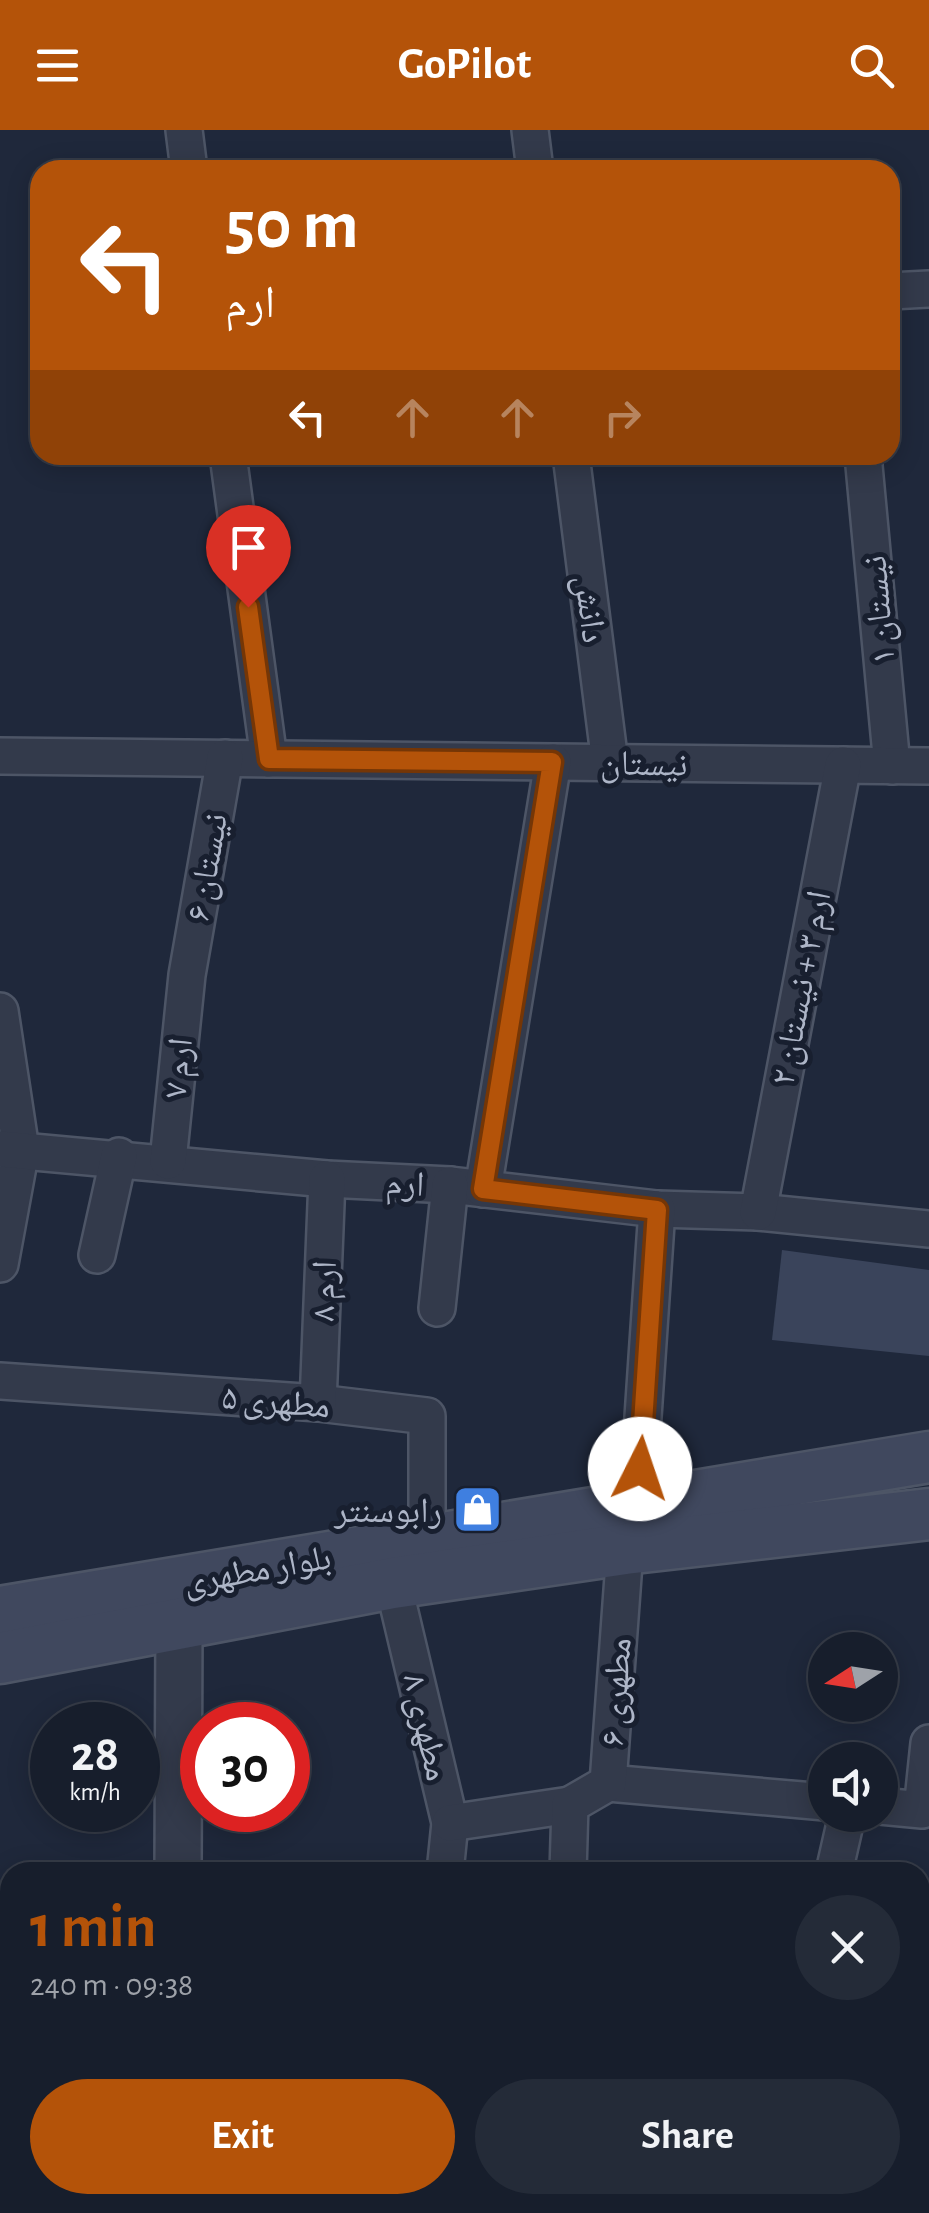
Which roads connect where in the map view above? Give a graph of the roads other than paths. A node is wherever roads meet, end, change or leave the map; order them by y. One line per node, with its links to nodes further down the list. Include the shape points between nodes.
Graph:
1 (184, 130): 3 (street)
2 (530, 130): 4 (street)
3 (188, 160)
4 (534, 160)
5 (929, 289): 6 (street)
6 (900, 290)
7 (229, 465): 12 (street)
8 (573, 465): 14 (street, دانش)
9 (864, 465): 16 (street, نیستان ۱)
10 (0, 756): 11 (street, نیستان)
11 (225, 758): 12 (street, نیستان); 18 (street, نیستان ۶)
12 (269, 759): 13 (street, نیستان)
13 (552, 762): 14 (street, نیستان); 24 (street)
14 (610, 762): 15 (street, نیستان)
15 (843, 765): 16 (street, نیستان); 26 (street, ارم ۳ + نیستان ۲)
16 (892, 766): 17 (street, نیستان)
17 (929, 766)
18 (187, 975): 22 (street, ارم ۷)
19 (0, 1012): 20 (street)
20 (10, 1149): 21 (street, ارم); 29 (street)
21 (119, 1156): 22 (street, ارم); 28 (street)
22 (168, 1162): 23 (street, ارم)
23 (328, 1179): 24 (street, ارم); 32 (street, ارم ۸)
24 (466, 1187): 25 (street, ارم); 30 (street)
25 (657, 1210): 26 (street, ارم); 35 (street, مطهری ۶)
26 (758, 1212): 27 (street, ارم)
27 (929, 1229)
28 (97, 1255)
29 (0, 1264)
30 (437, 1308)
31 (0, 1381): 32 (street, مطهری ۵)
32 (318, 1403): 36 (street, مطهری ۵, via 428,1416)
33 (929, 1457): 35 (main road, بلوار مطهری)
34 (929, 1514): 35 (main road, بلوار مطهری)
35 (631, 1528): 36 (main road, بلوار مطهری); 37 (main road, بلوار مطهری); 42 (street, مطهری ۶)
36 (427, 1540): 38 (main road, بلوار مطهری)
37 (393, 1583): 39 (main road, بلوار مطهری); 46 (street, مطهری ۸)
38 (0, 1612)
39 (180, 1624): 40 (main road, بلوار مطهری); 48 (street)
40 (0, 1658)
41 (929, 1743): 45 (street, via 922,1810)
42 (608, 1783): 43 (street); 44 (street, مطهری ۶)
43 (808, 1801)
44 (570, 1805): 46 (street); 50 (street)
45 (898, 1808)
46 (450, 1823): 49 (street, مطهری ۸)
47 (843, 1832): 51 (street)
48 (178, 1862)
49 (446, 1862)
50 (568, 1862)
51 (836, 1862)

